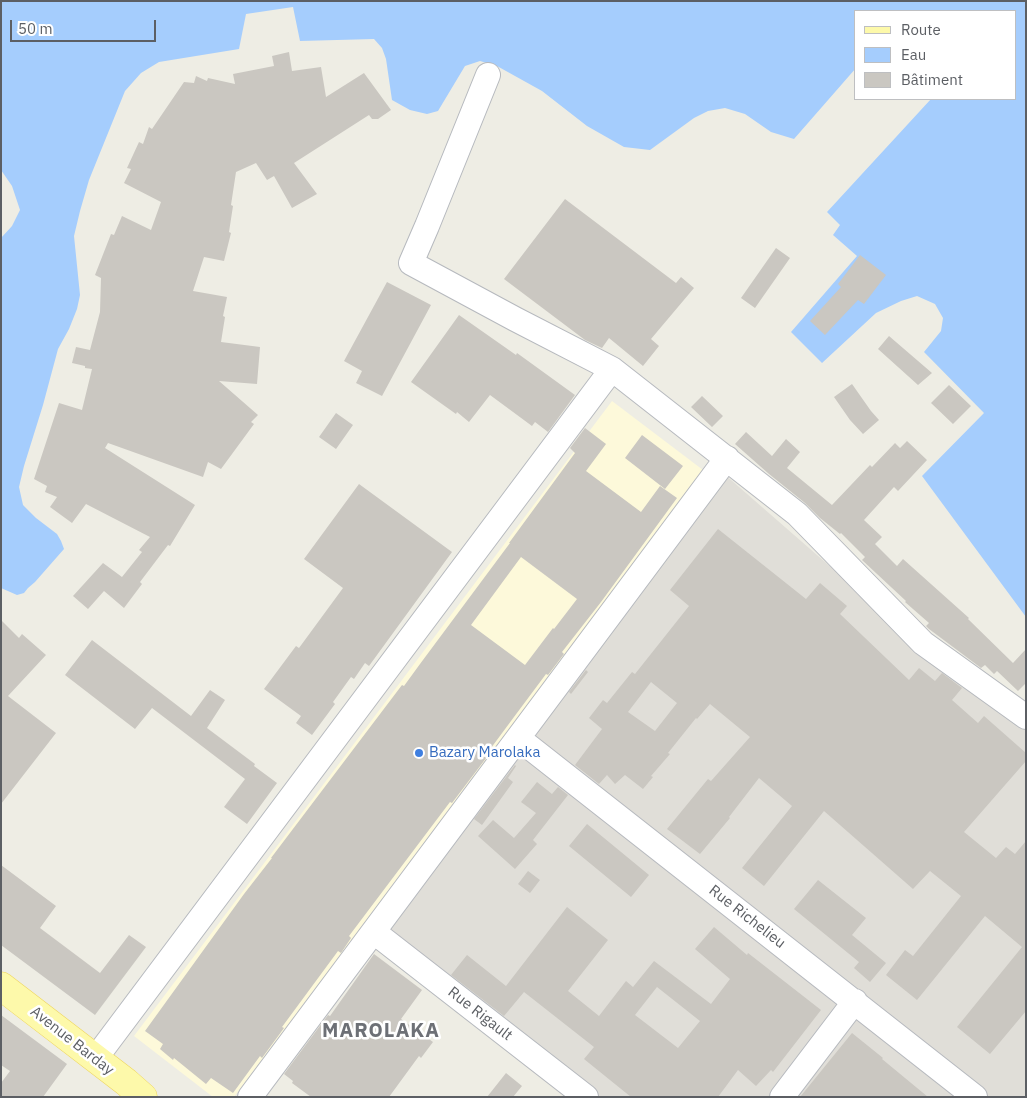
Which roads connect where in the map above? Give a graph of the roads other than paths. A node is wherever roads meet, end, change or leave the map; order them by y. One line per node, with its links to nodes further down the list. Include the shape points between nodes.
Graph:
1 (488, 75): 2 (street, via 411,263)
2 (612, 369): 3 (street); 9 (street)
3 (726, 458): 4 (street, via 797,514 923,643); 5 (street)
4 (1026, 716)
5 (518, 738): 6 (street); 8 (street, Rue Richelieu)
6 (374, 932): 11 (street); 12 (street, Rue Rigault)
7 (1, 986): 9 (main road, Avenue Barday)
8 (856, 1002): 13 (street); 14 (street, Rue Richelieu)
9 (95, 1059): 10 (main road, Avenue Barday)
10 (128, 1092)
11 (250, 1097)
12 (586, 1097)
13 (782, 1097)
14 (975, 1097)

